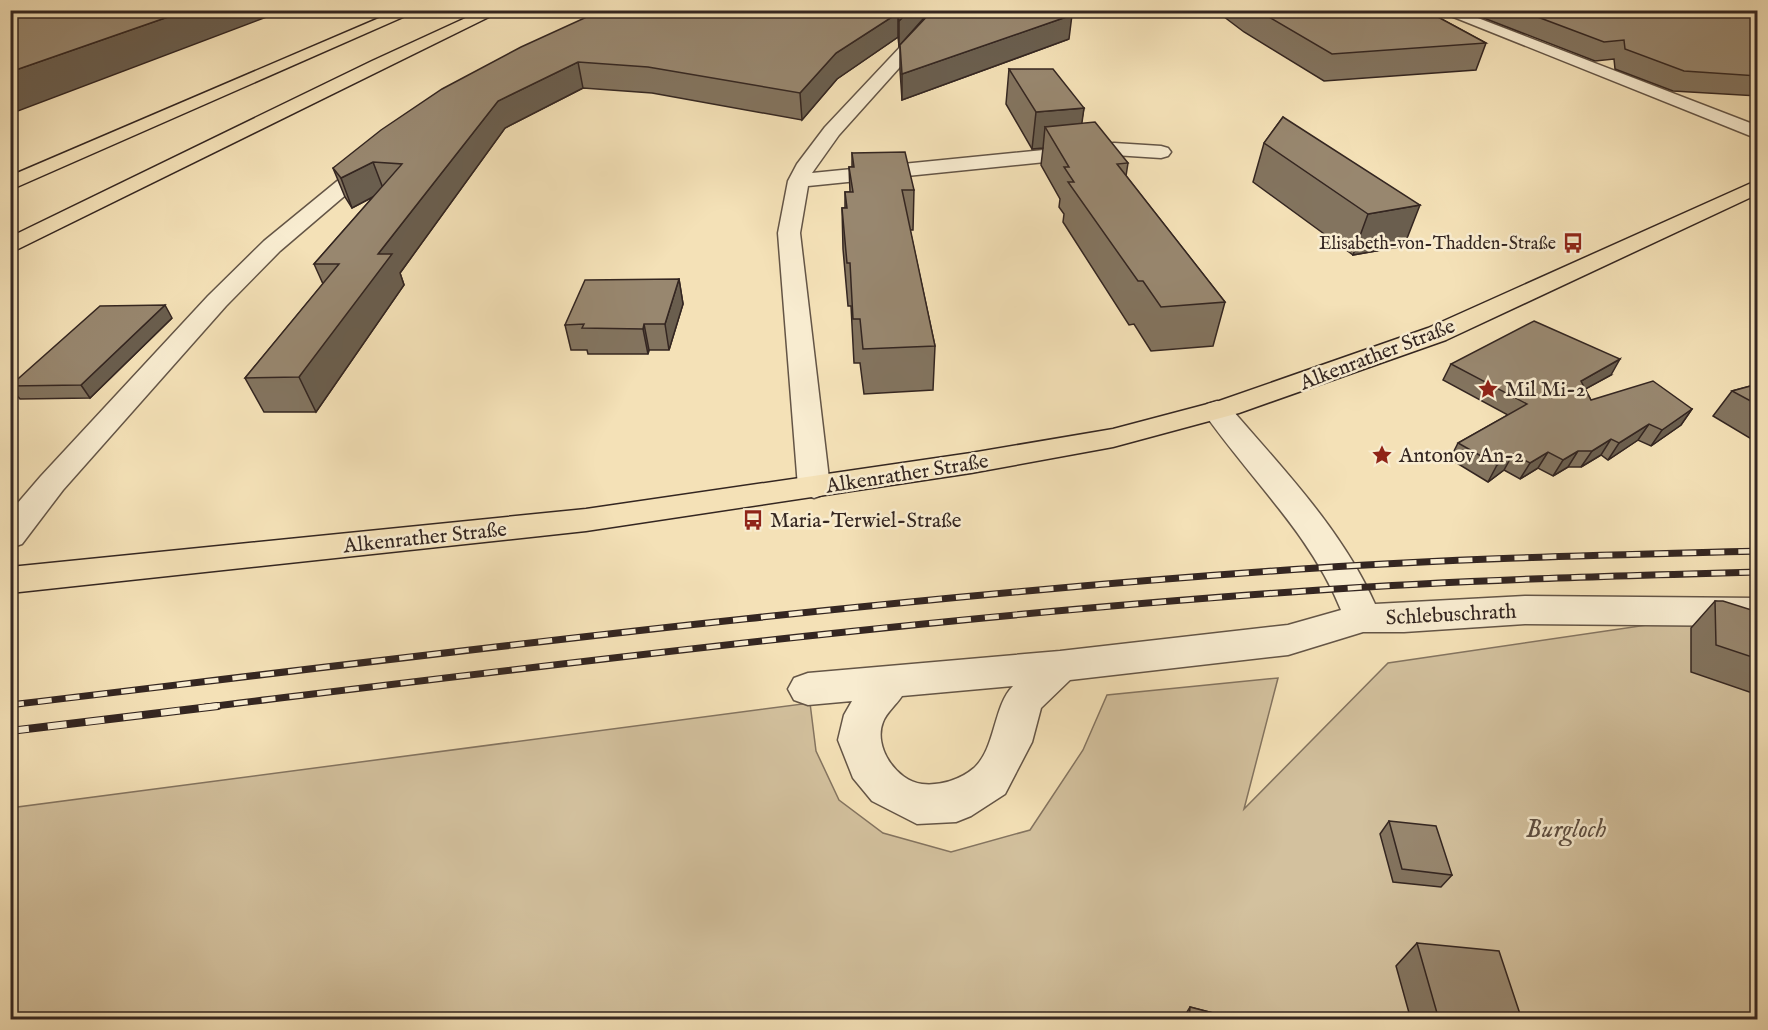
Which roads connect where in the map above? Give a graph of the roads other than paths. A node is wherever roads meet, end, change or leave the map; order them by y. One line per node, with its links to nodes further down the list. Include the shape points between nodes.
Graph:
1 (412, 10): 9 (main road)
2 (496, 10): 11 (main road)
3 (944, 10): 8 (street, via 832,131)
4 (1443, 10): 5 (street)
5 (1758, 133)
6 (393, 146): 14 (street, via 272,246 217,301 52,483)
7 (1161, 152): 8 (street, via 1114,149)
8 (798, 181): 13 (street, via 789,233)
9 (10, 184)
10 (1758, 186): 12 (main road, Alkenrather Straße, via 1437,334)
11 (10, 246)
12 (1217, 410): 13 (main road, Alkenrather Straße, via 1113,438); 17 (street, Schlebuschrath, via 1309,524 1353,589)
13 (814, 487): 15 (main road, Alkenrather Straße, via 586,520)
14 (10, 536)
15 (10, 580)
16 (1758, 612): 17 (street, Schlebuschrath, via 1525,610)
17 (1364, 618): 18 (street, via 1288,640)
18 (1060, 666): 19 (street); 19 (street, via 1024,700 1011,742 990,781 956,802 917,804 887,788 868,765 859,740 864,715)
19 (891, 682): 20 (street)
20 (808, 689)

